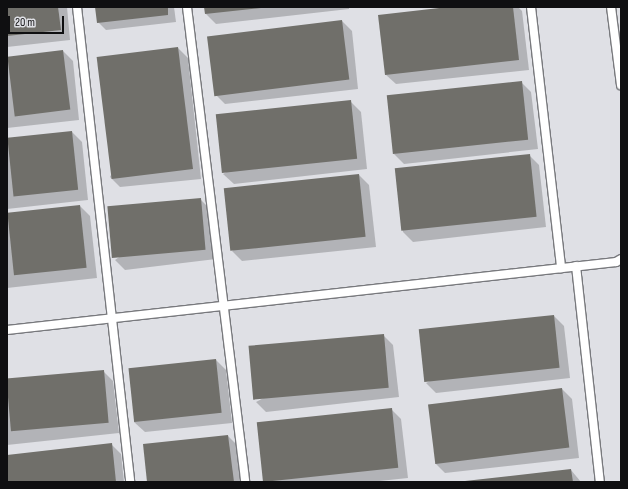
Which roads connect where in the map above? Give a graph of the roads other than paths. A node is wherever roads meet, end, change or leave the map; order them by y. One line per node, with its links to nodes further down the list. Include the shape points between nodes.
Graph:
1 (77, 7): 10 (lane)
2 (187, 7): 9 (lane)
3 (531, 7): 8 (lane)
4 (611, 7): 5 (lane)
5 (621, 85)
6 (621, 259): 7 (lane)
7 (576, 266): 8 (lane); 14 (lane)
8 (561, 268): 9 (lane)
9 (223, 306): 10 (lane); 13 (lane)
10 (111, 318): 11 (lane); 12 (lane)
11 (7, 330)
12 (130, 482)
13 (245, 482)
14 (600, 482)

